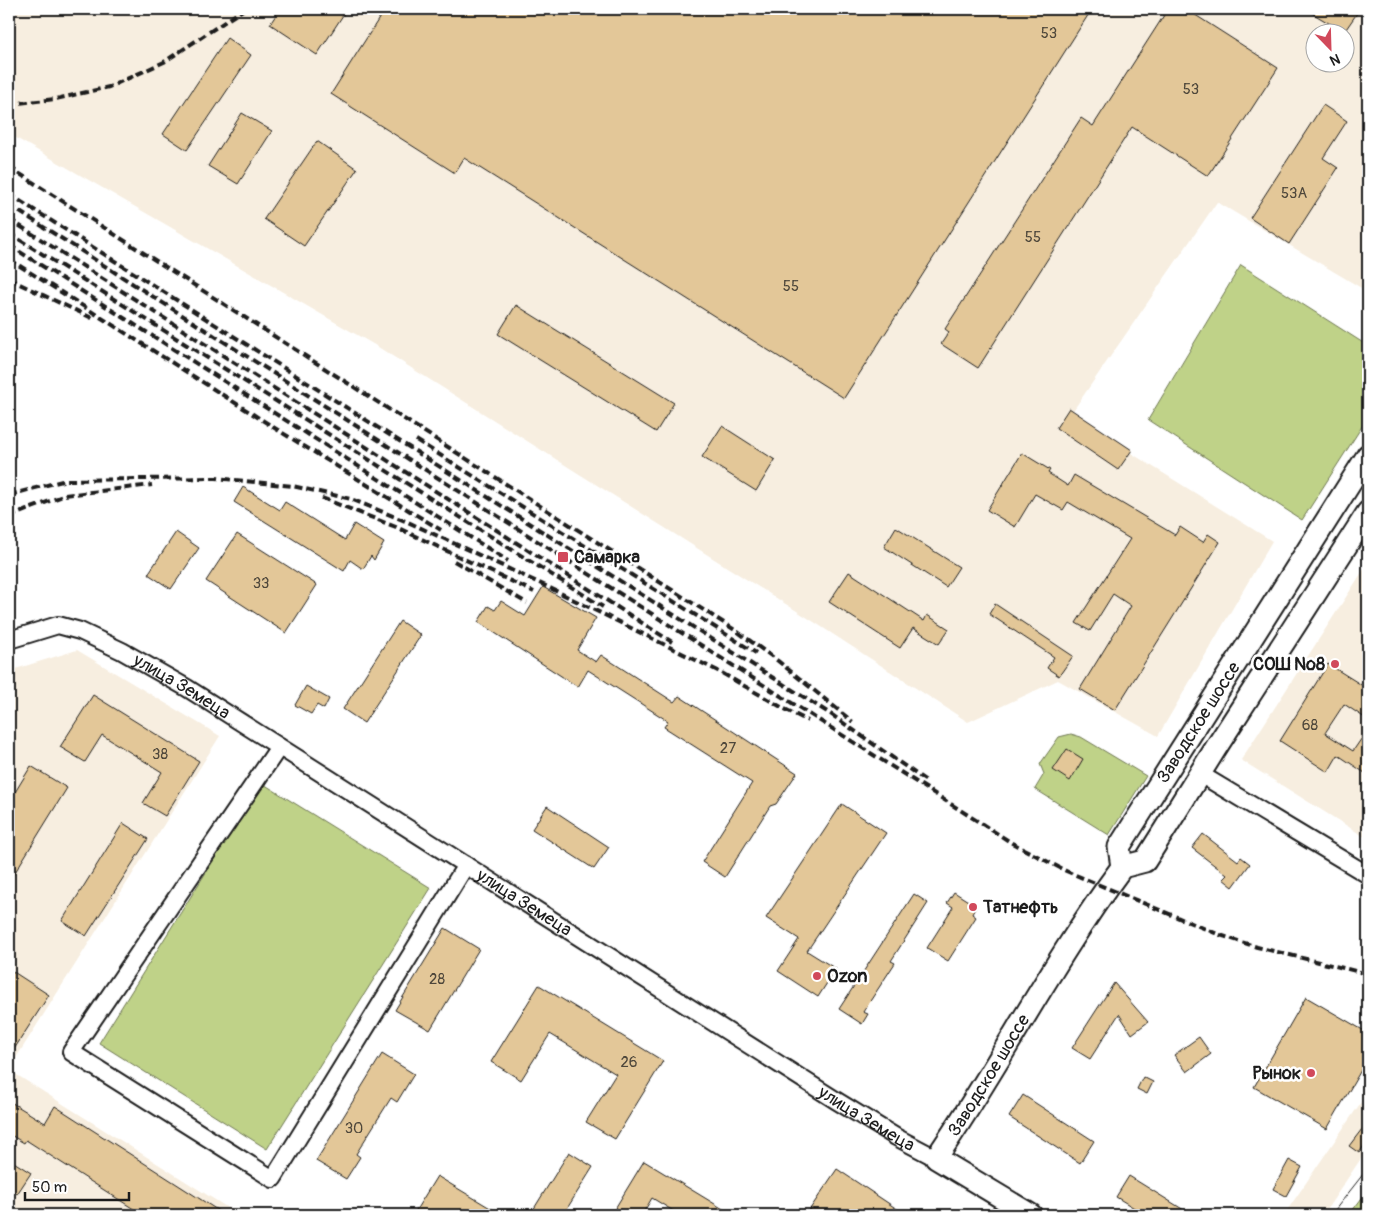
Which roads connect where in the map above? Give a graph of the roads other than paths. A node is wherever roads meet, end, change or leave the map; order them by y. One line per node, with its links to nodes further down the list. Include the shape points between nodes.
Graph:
1 (1368, 454): 7 (main road, Заводское шоссе, via 1119,847)
2 (1368, 512): 5 (main road, Заводское шоссе)
3 (9, 640): 4 (street, улица Земеца, via 58,625 80,631 179,684)
4 (279, 747): 6 (street, улица Земеца); 6 (street, via 71,1052 273,1179)
5 (1200, 774): 7 (main road, Заводское шоссе, via 1145,861); 8 (street)
6 (466, 866): 9 (street, улица Земеца, via 879,1127)
7 (1122, 867): 9 (main road, Заводское шоссе, via 1077,931)
8 (1368, 875)
9 (936, 1158): 10 (main road, улица Земеца)
10 (1031, 1215)

